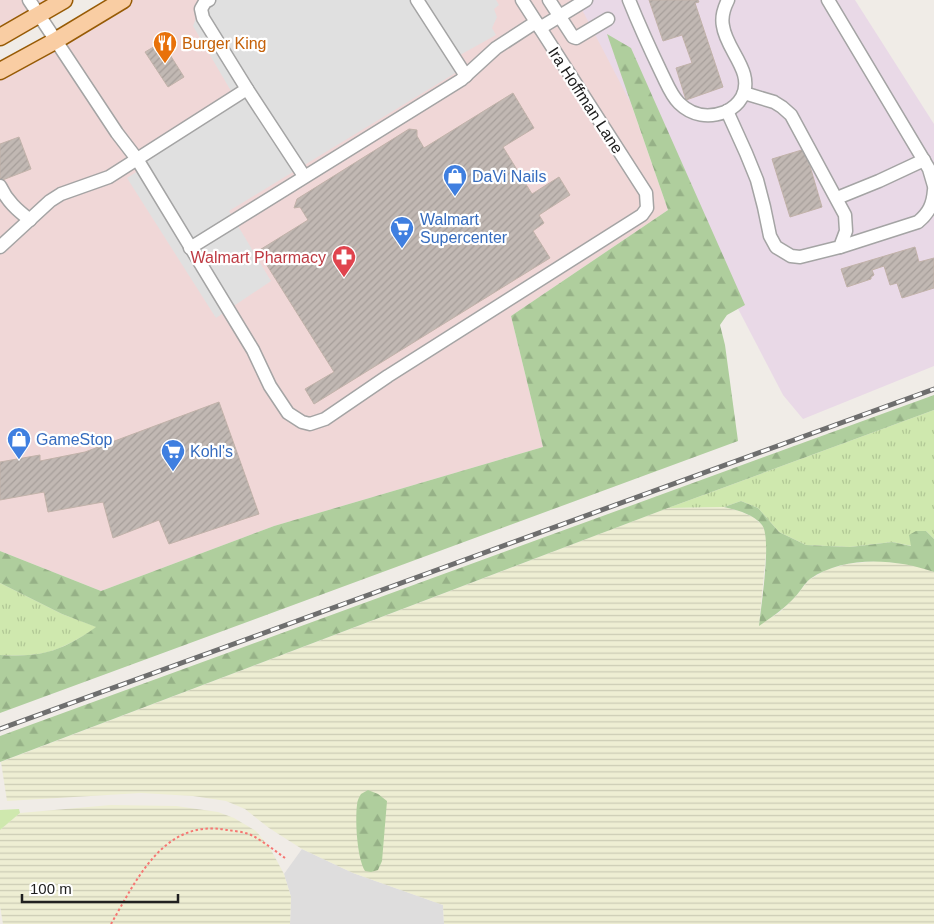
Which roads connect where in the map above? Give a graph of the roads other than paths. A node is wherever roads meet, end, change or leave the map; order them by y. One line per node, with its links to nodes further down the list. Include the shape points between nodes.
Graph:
1 (28, 0): 12 (street)
2 (64, 0): 12 (main road)
3 (123, 0): 17 (main road)
4 (209, 0): 20 (street, via 201,9 203,18)
5 (418, 0): 19 (street)
6 (522, 0): 15 (street, Ira Hoffman Lane)
7 (549, 0): 13 (street)
8 (586, 0): 13 (street)
9 (629, 0): 22 (street, via 672,95 679,103 696,114 706,116)
10 (728, 0): 21 (street, via 722,25 744,74)
11 (828, 0): 24 (street)
12 (38, 15): 16 (main road); 17 (street)
13 (559, 16): 14 (street, via 576,38); 15 (street)
14 (608, 19)
15 (538, 25): 19 (street, via 496,48); 33 (street, Ira Hoffman Lane, via 646,193 647,208 642,216 325,419 310,424 288,413)
16 (0, 37)
17 (56, 41): 18 (main road); 23 (street)
18 (0, 71)
19 (466, 76): 25 (street)
20 (247, 89): 23 (street); 25 (street)
21 (744, 93): 22 (street, via 740,101); 29 (street, via 774,102 791,115)
22 (727, 111): 32 (street, via 757,180 770,236 776,247 791,256 800,257)
23 (137, 159): 30 (street, via 109,177 61,194); 33 (street)
24 (924, 160): 27 (street); 29 (street)
25 (304, 176): 33 (street)
26 (0, 186): 30 (street, via 6,199)
27 (934, 186)
28 (934, 190): 32 (street, via 930,209 918,222)
29 (837, 198): 32 (street, via 846,224)
30 (30, 220): 31 (street)
31 (0, 247)
32 (840, 247)
33 (190, 248)

